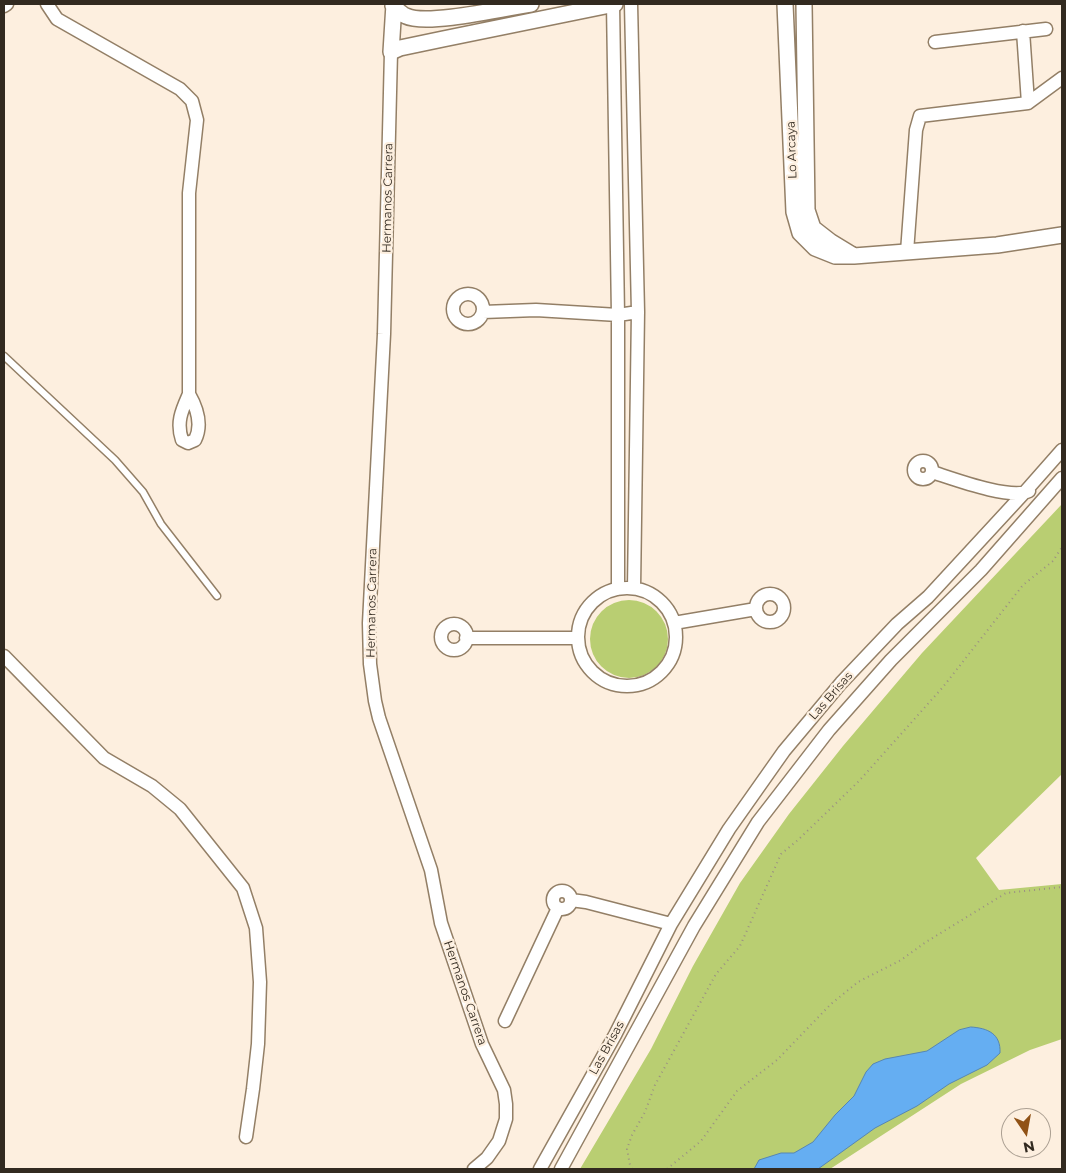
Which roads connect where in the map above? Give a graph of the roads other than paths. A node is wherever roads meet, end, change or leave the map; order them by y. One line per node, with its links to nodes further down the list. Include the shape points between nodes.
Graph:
1 (47, 4): 23 (street, via 62,22 180,89 195,107 197,120 189,193)
2 (531, 4): 8 (street)
3 (614, 4): 9 (street); 21 (street)
4 (631, 4): 20 (street)
5 (785, 4): 18 (street, Lo Arcaya, via 794,212 800,233 815,248 835,256)
6 (804, 4): 18 (street, Lo Arcaya, via 807,210 814,228)
7 (393, 5): 8 (street, via 406,16 418,19); 13 (street, Hermanos Carrera)
8 (500, 9): 9 (street)
9 (501, 28): 13 (street)
10 (1046, 29): 11 (street)
11 (1023, 31): 12 (street); 15 (street)
12 (936, 42)
13 (391, 52): 42 (street, Hermanos Carrera, via 384,334 370,589 370,664 382,726 432,870 441,923 482,1044 504,1090 506,1119 499,1142)
14 (1062, 78): 15 (street)
15 (1028, 103): 17 (street, via 920,116 916,130)
16 (1062, 235): 17 (street, Lo Arcaya, via 997,245)
17 (907, 252): 18 (street, Lo Arcaya)
18 (854, 256)
19 (483, 312): 21 (street, via 536,310)
20 (638, 312): 21 (street); 29 (street)
21 (618, 315): 30 (street)
22 (4, 356): 31 (lane, via 115,460 143,492 161,524)
23 (189, 394)
24 (1062, 450): 27 (street, Las Brisas)
25 (932, 472): 27 (street, via 988,488)
26 (1062, 478): 28 (street, Las Brisas)
27 (1024, 494): 28 (street, via 1025,508 1033,510); 37 (street, Las Brisas, via 841,683 784,751 729,829)
28 (1038, 507): 38 (street, Las Brisas, via 981,570 891,660 829,730 758,822)
29 (634, 588): 30 (street); 33 (street, via 652,594 666,606)
30 (618, 589): 35 (street, via 602,594 588,606 580,621)
31 (216, 596)
32 (756, 609): 33 (street)
33 (674, 623): 35 (street, via 676,640 673,656 664,670 650,681 634,686 618,686 602,680 584,662)
34 (466, 638): 35 (street)
35 (577, 638)
36 (4, 656): 41 (street, via 104,758 152,786 180,810 243,888 256,928 260,982 254,1090)
37 (671, 924): 38 (street, via 682,921); 39 (street, via 674,935); 40 (street, via 571,900 567,908 558,908); 43 (street, Las Brisas)
38 (694, 926): 39 (street, Las Brisas)
39 (685, 942): 44 (street, Las Brisas)
40 (505, 1021)
41 (246, 1137)
42 (474, 1169)
43 (540, 1169)
44 (561, 1169)

